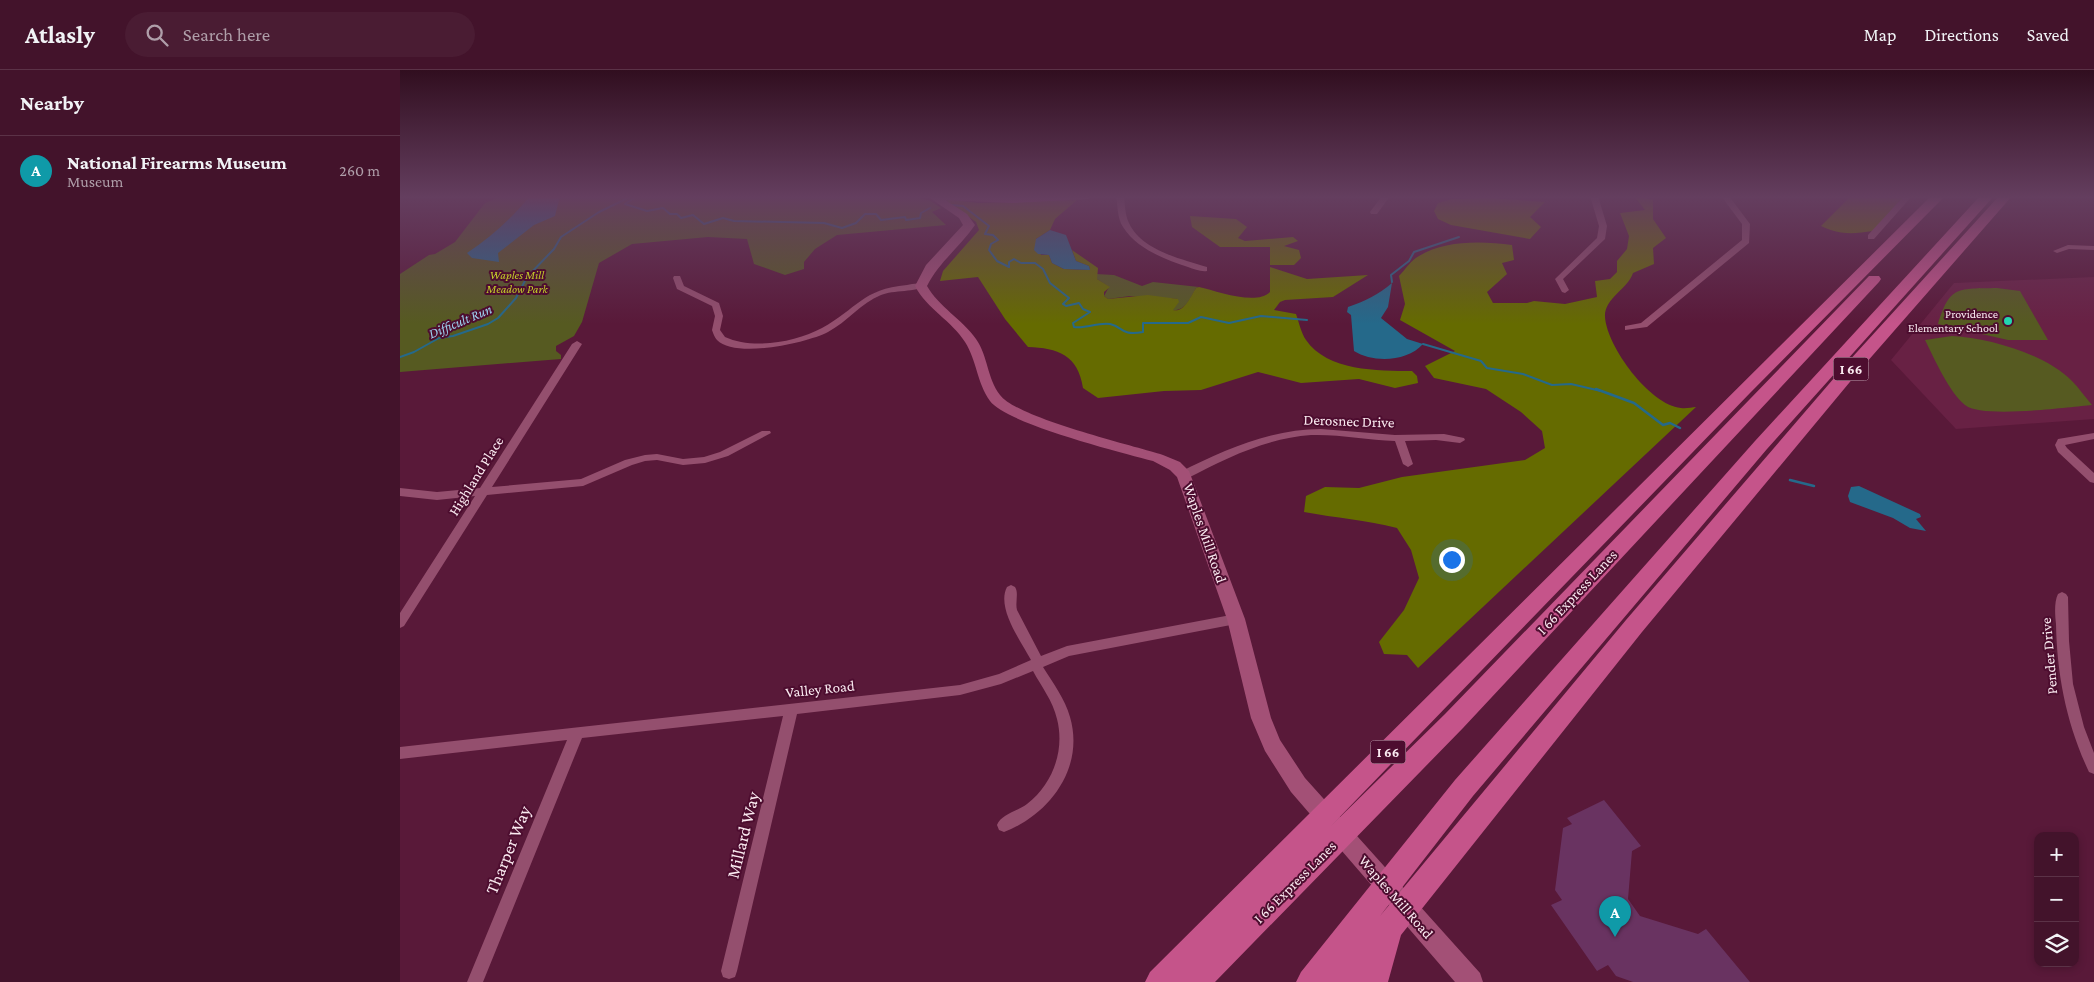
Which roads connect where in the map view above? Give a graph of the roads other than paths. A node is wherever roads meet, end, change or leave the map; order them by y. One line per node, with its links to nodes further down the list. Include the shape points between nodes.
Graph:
1 (959, 239): 13 (main road, via 930,268)
2 (1138, 239): 11 (street, via 1167,256)
3 (1601, 239): 14 (street, via 1559,279)
4 (1746, 239): 15 (street, via 1644,325)
5 (1895, 239): 41 (highway, I 66)
6 (1913, 239): 38 (highway, I 66 Express Lanes, via 1440,735)
7 (1948, 239): 44 (highway, via 1761,445 1464,788)
8 (1968, 239): 36 (highway, I 66, via 1853,367 1634,626)
9 (2094, 248): 10 (street, via 2068,247)
10 (2057, 251)
11 (1204, 269)
12 (677, 278): 13 (street, via 680,287 716,306 719,316 716,330 721,339 742,346 818,333 873,296)
13 (920, 286): 22 (main road, Waples Mill Road, via 960,325 973,343 989,388 1002,405 1027,418 1158,458)
14 (1565, 290)
15 (1628, 328)
16 (577, 344): 24 (street, Highland Place)
17 (766, 433): 24 (street, via 705,460 683,462 645,458 583,482)
18 (2094, 436): 23 (street, via 2070,438 2060,445)
19 (1399, 438): 20 (street, Derosnec Drive, via 1441,436); 21 (street); 22 (street, Derosnec Drive, via 1322,432 1299,434 1227,454)
20 (1460, 440)
21 (1408, 464)
22 (1184, 475): 28 (main road, Waples Mill Road)
23 (2094, 479)
24 (484, 491): 25 (street, via 437,496); 29 (street, Highland Place)
25 (400, 492)
26 (1011, 590): 30 (street, via 1008,603)
27 (2062, 597): 34 (street, Pender Drive, via 2067,694)
28 (1236, 618): 30 (street, Valley Road, via 1082,648); 37 (main road, Waples Mill Road, via 1261,718 1272,745 1298,785)
29 (400, 624)
30 (1037, 663): 31 (street, Valley Road, via 995,681 960,690); 35 (street, via 1064,717 1065,756 1059,774 1041,801)
31 (792, 708): 32 (street, Valley Road); 39 (street, Millard Way)
32 (577, 733): 33 (street, Valley Road); 40 (street, Tharper Way)
33 (400, 753)
34 (2094, 768)
35 (1004, 825)
36 (1392, 923): 45 (highway, I 66); 46 (highway)
37 (1440, 947): 47 (main road, Waples Mill Road)
38 (1219, 957): 42 (highway, I 66 Express Lanes); 43 (highway)
39 (729, 971)
40 (475, 982)
41 (1160, 982)
42 (1194, 982)
43 (1201, 982)
44 (1311, 982)
45 (1345, 982)
46 (1373, 982)
47 (1471, 982)

